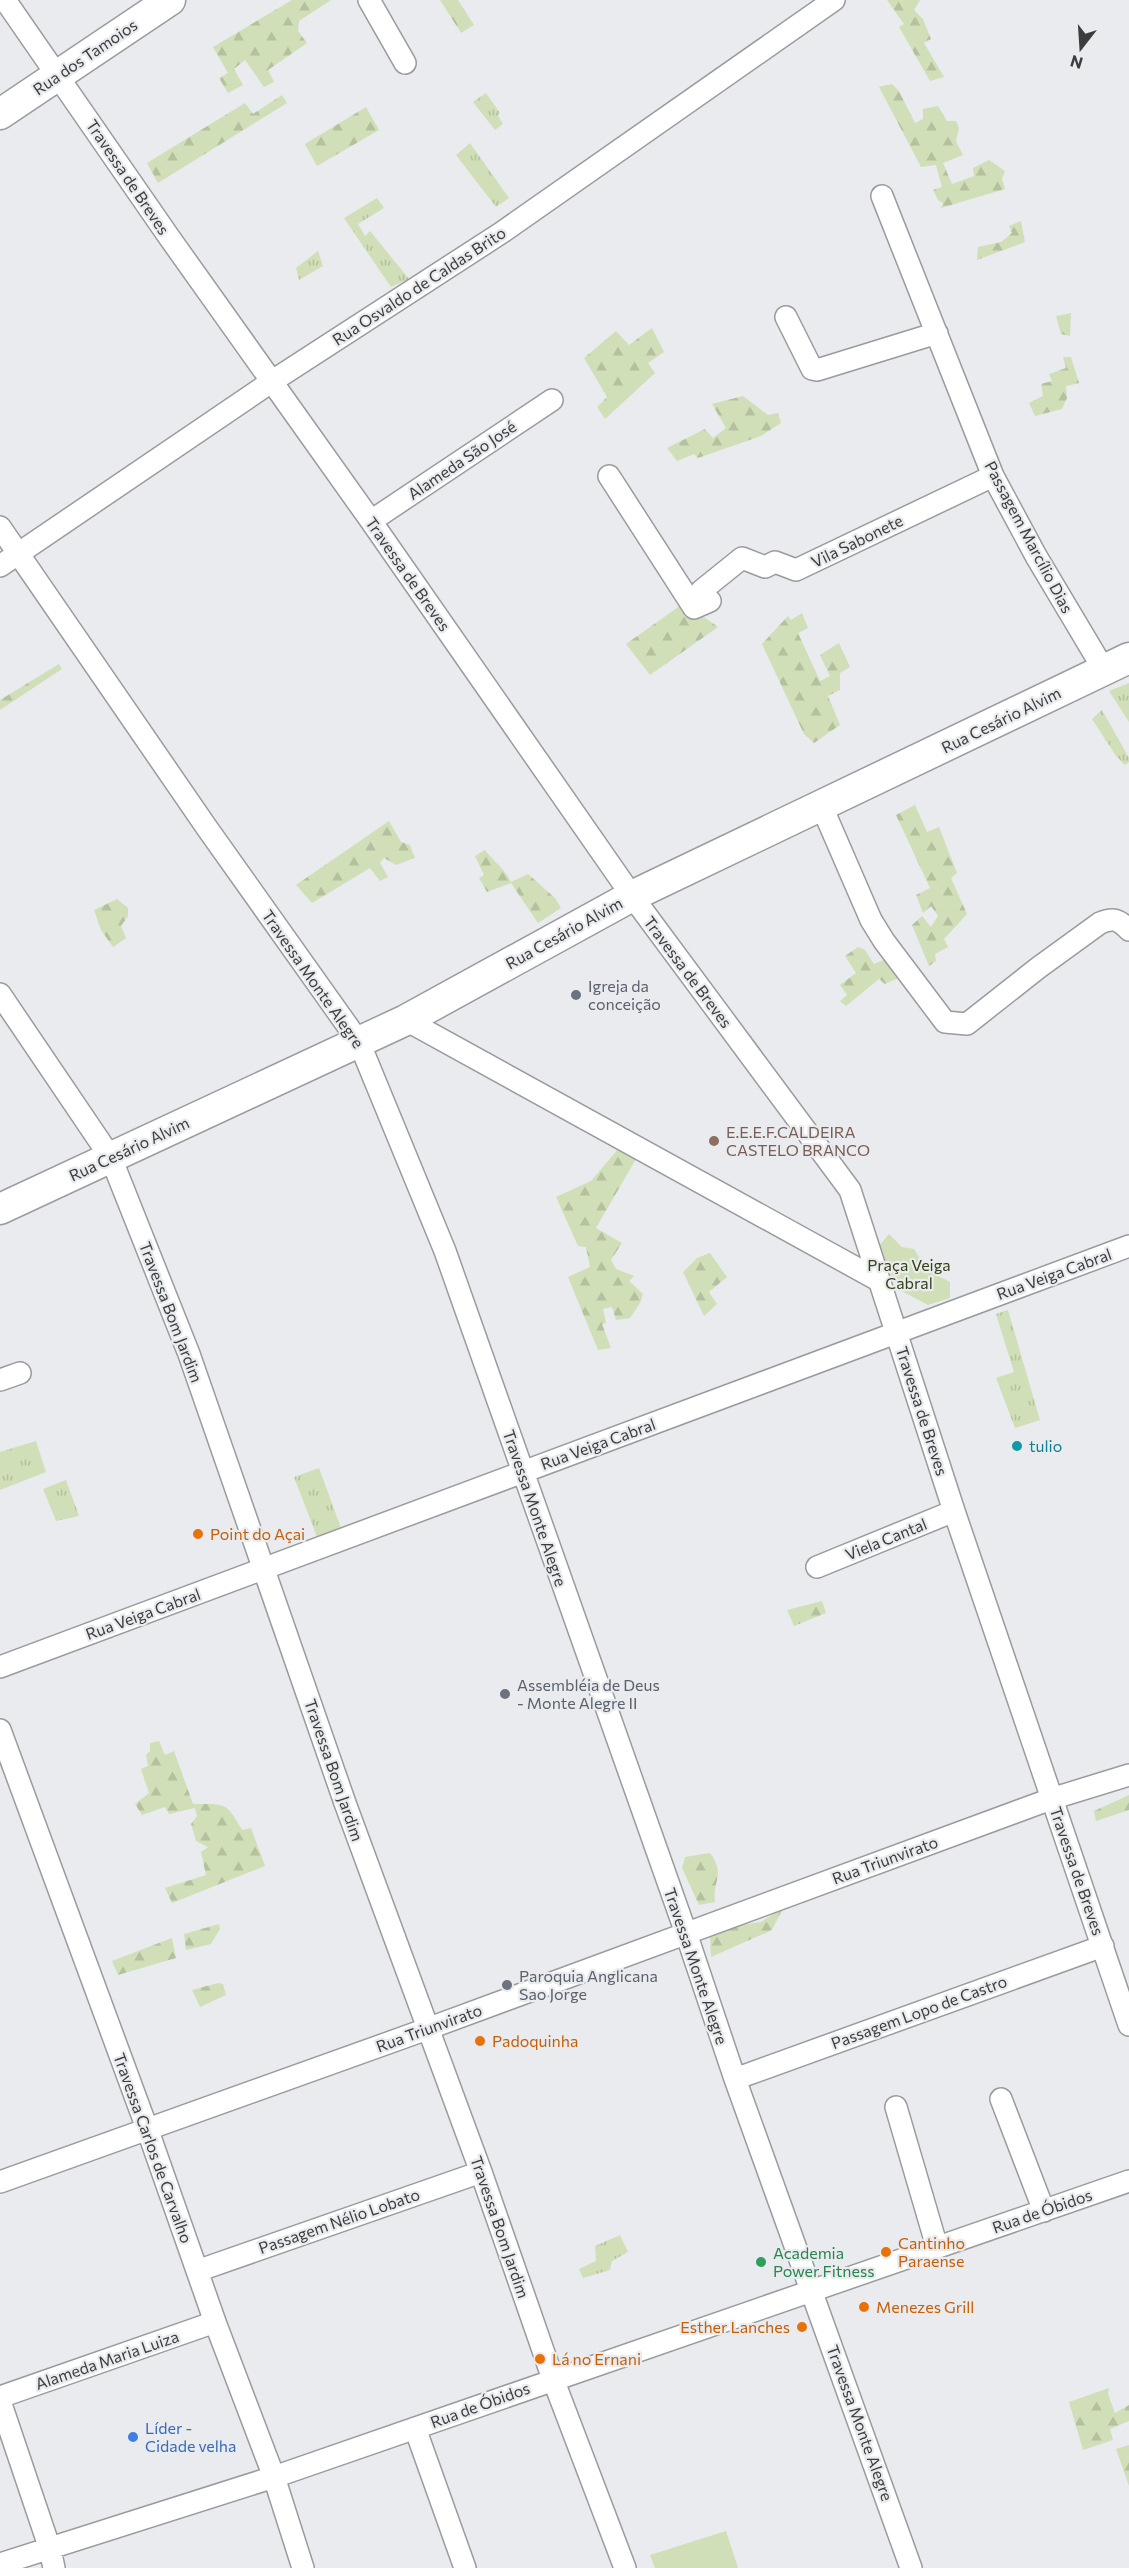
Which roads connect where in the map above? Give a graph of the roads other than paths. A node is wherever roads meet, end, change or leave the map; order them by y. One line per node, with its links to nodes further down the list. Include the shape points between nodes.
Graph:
1 (5, 0): 6 (street, Travessa de Breves)
2 (170, 0): 6 (street, Rua dos Tamoios)
3 (369, 0): 5 (street)
4 (834, 0): 11 (street, Rua Osvaldo de Caldas Brito, via 501,233)
5 (405, 63)
6 (58, 74): 7 (street, Rua dos Tamoios); 11 (street, Travessa de Breves)
7 (0, 114)
8 (882, 196): 10 (street, Passagem Marcílio Dias)
9 (786, 317): 10 (street, via 812,369 817,370)
10 (937, 333): 14 (street, Passagem Marcílio Dias)
11 (271, 382): 15 (street, Travessa de Breves); 17 (street, Rua Osvaldo de Caldas Brito)
12 (552, 400): 15 (street, Alameda São José)
13 (609, 476): 14 (street, Vila Sabonete, via 694,608 710,601 701,591 742,558 765,567 775,562 796,570)
14 (993, 476): 19 (street, Passagem Marcílio Dias, via 1036,556)
15 (371, 521): 21 (street, Travessa de Breves)
16 (0, 527): 17 (street, Travessa Monte Alegre)
17 (18, 553): 18 (street, Rua Osvaldo de Caldas Brito); 25 (street, Travessa Monte Alegre)
18 (0, 566)
19 (1117, 664): 20 (street, Rua Cesário Alvim)
20 (822, 807): 21 (street, Rua Cesário Alvim); 22 (street, via 871,920 945,1022 967,1024 1100,923 1112,918)
21 (632, 896): 24 (street, Rua Cesário Alvim); 29 (street, Travessa de Breves, via 850,1190)
22 (1129, 930)
23 (0, 994): 26 (street, Travessa Bom Jardim)
24 (406, 1020): 25 (street, Rua Cesário Alvim); 29 (street)
25 (359, 1042): 26 (street, Rua Cesário Alvim); 31 (street, Travessa Monte Alegre, via 445,1251)
26 (111, 1158): 27 (street, Rua Cesário Alvim); 34 (street, Travessa Bom Jardim, via 189,1354)
27 (0, 1209)
28 (1129, 1246): 30 (street, Rua Veiga Cabral)
29 (878, 1280): 30 (street, Travessa de Breves)
30 (897, 1333): 31 (street, Rua Veiga Cabral); 32 (street, Travessa de Breves)
31 (522, 1472): 34 (street, Rua Veiga Cabral); 39 (street, Travessa Monte Alegre)
32 (954, 1511): 33 (street, Viela Cantal); 38 (street, Travessa de Breves)
33 (818, 1567)
34 (264, 1569): 35 (street, Rua Veiga Cabral); 42 (street, Travessa Bom Jardim)
35 (0, 1667)
36 (0, 1730): 46 (street, Travessa Carlos de Carvalho)
37 (1129, 1775): 38 (street, Rua Triunvirato)
38 (1051, 1799): 39 (street, Rua Triunvirato); 40 (street, Travessa de Breves)
39 (686, 1933): 42 (street, Rua Triunvirato); 43 (street, Travessa Monte Alegre)
40 (1103, 1946): 41 (street, Travessa de Breves); 43 (street, Passagem Lopo de Castro)
41 (1129, 2025)
42 (427, 2029): 46 (street, Rua Triunvirato); 47 (street, Travessa Bom Jardim)
43 (735, 2079): 53 (street, Travessa Monte Alegre)
44 (1001, 2099): 50 (street)
45 (896, 2107): 51 (street)
46 (148, 2131): 49 (street, Rua Triunvirato); 52 (street, Travessa Carlos de Carvalho)
47 (481, 2172): 52 (street, Passagem Nélio Lobato); 55 (street, Travessa Bom Jardim)
48 (1129, 2181): 50 (street, Rua de Óbidos)
49 (0, 2182)
50 (1044, 2211): 51 (street, Rua de Óbidos)
51 (937, 2247): 53 (street, Rua de Óbidos)
52 (197, 2271): 54 (street, Travessa Carlos de Carvalho)
53 (812, 2290): 55 (street, Rua de Óbidos); 64 (street, Travessa Monte Alegre)
54 (215, 2322): 56 (street, Alameda Maria Luiza); 58 (street, Travessa Carlos de Carvalho)
55 (553, 2379): 57 (street, Rua de Óbidos); 63 (street, Travessa Bom Jardim)
56 (0, 2399): 59 (street)
57 (415, 2428): 58 (street, Rua de Óbidos); 62 (street)
58 (274, 2476): 59 (street, Rua de Óbidos); 61 (street, Travessa Carlos de Carvalho)
59 (52, 2558): 60 (street, Rua de Óbidos)
60 (0, 2564)
61 (303, 2568)
62 (465, 2568)
63 (625, 2568)
64 (911, 2568)

